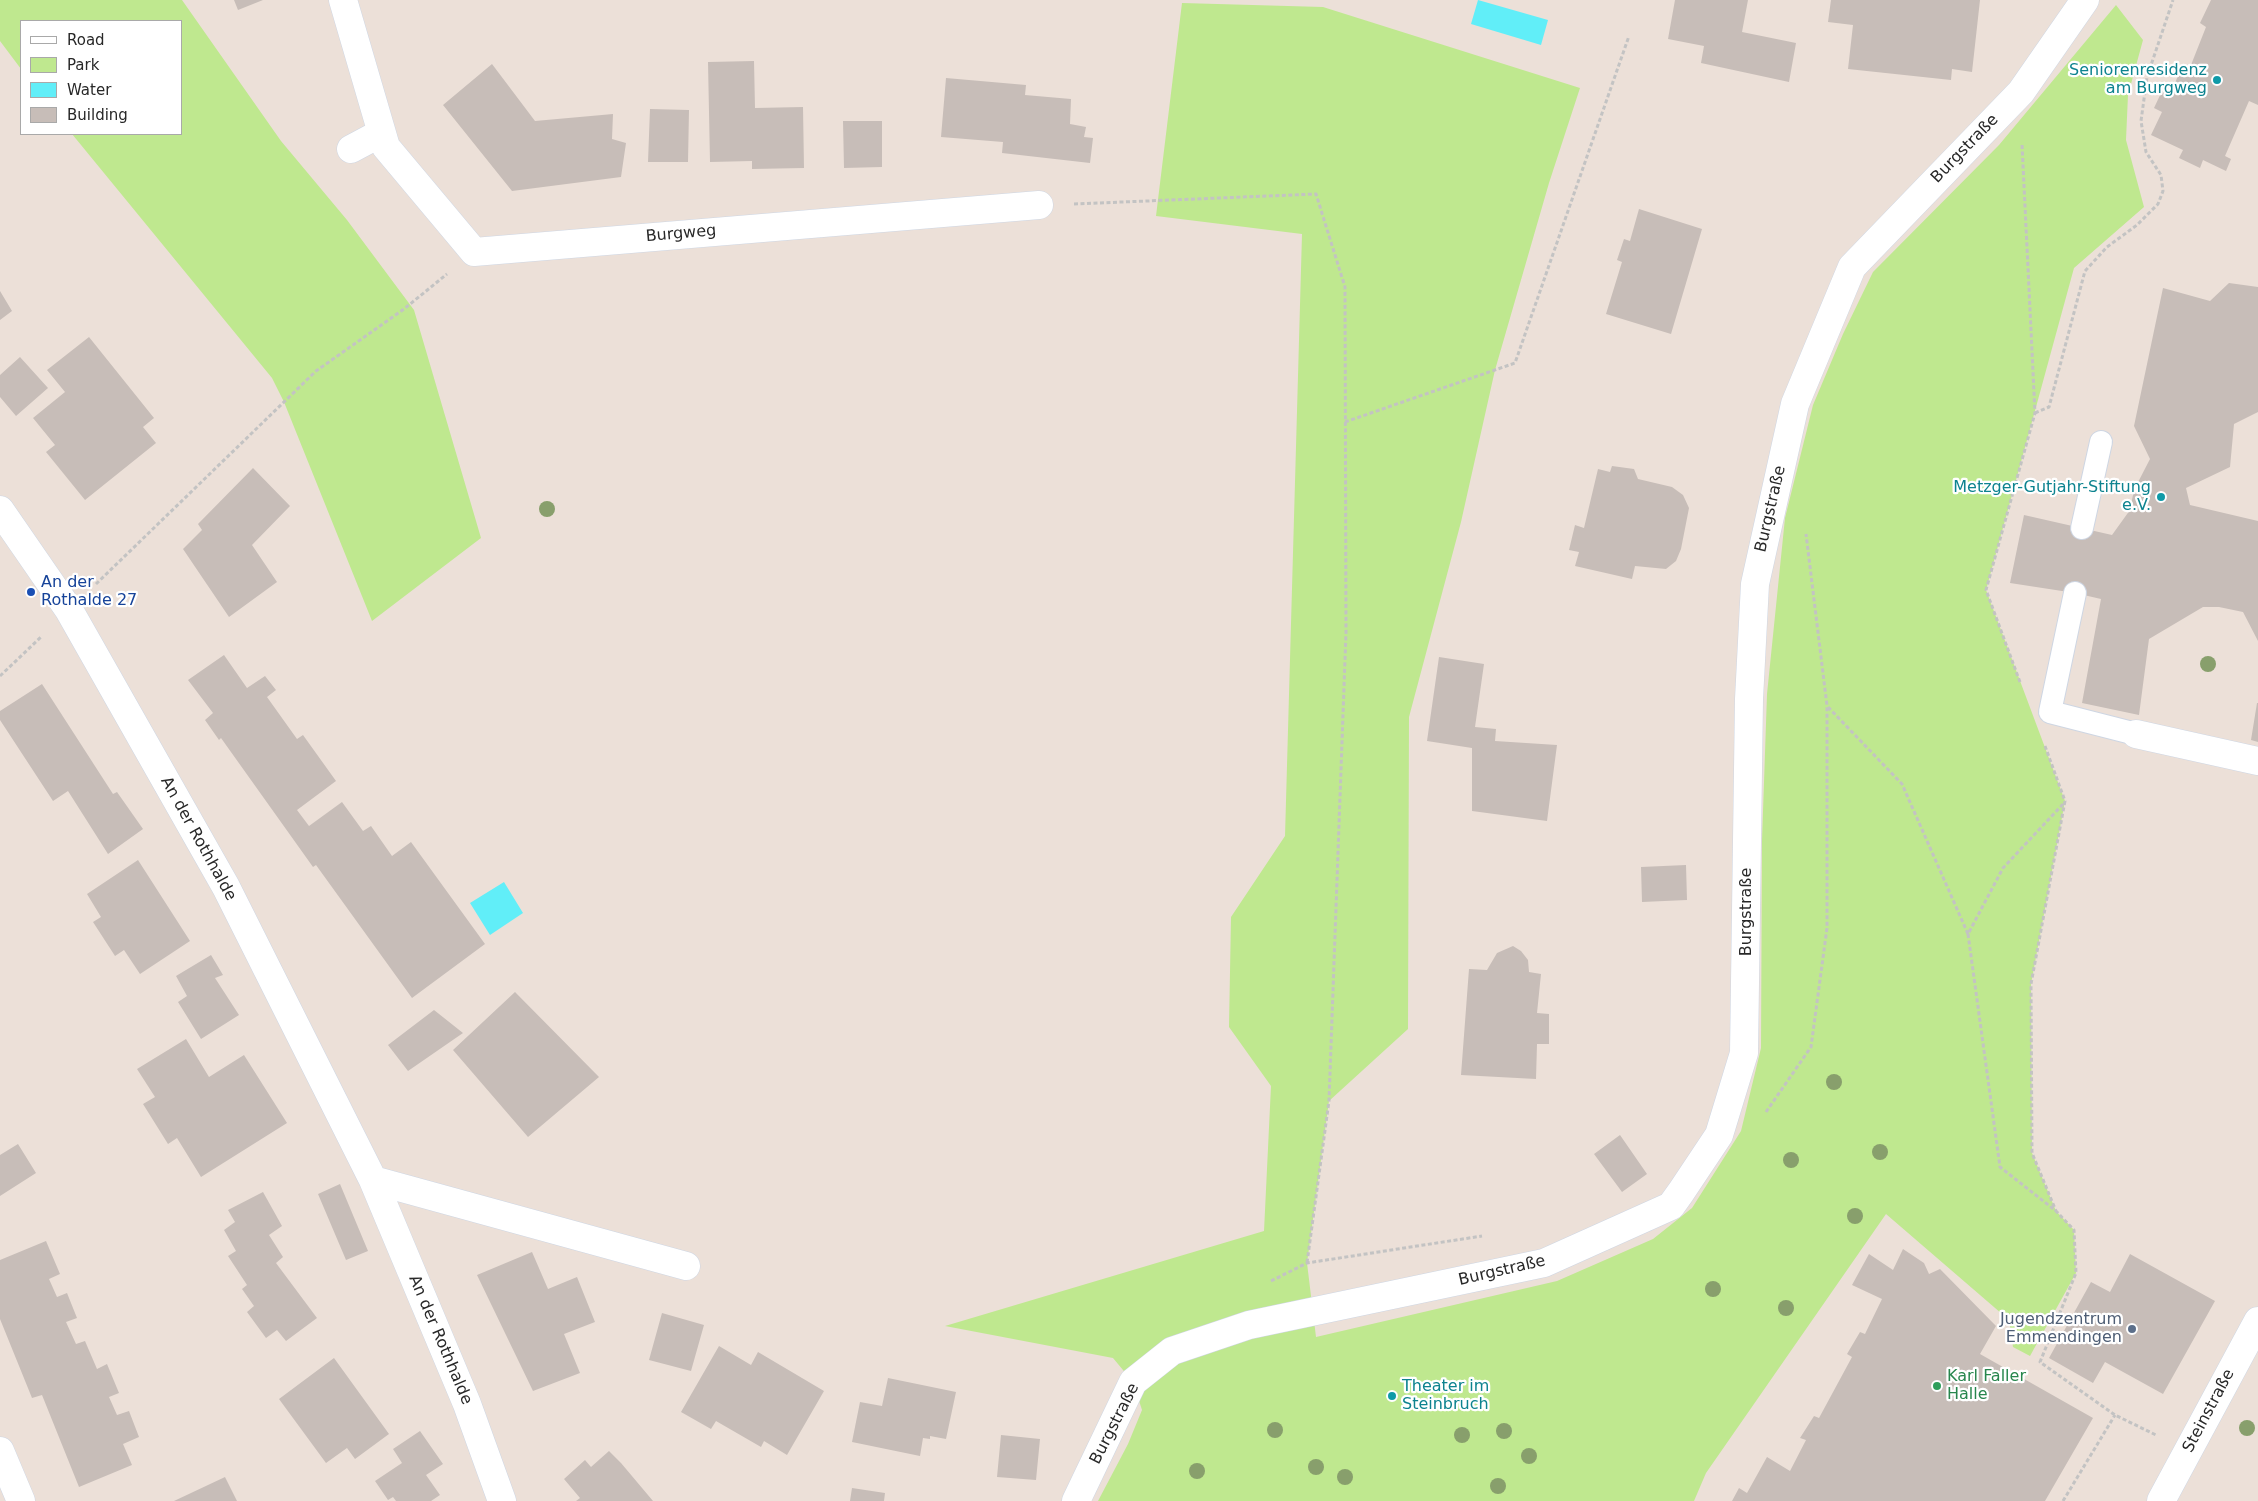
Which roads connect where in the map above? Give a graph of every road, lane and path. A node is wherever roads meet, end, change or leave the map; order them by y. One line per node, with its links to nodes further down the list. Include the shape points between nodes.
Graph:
1 (343, 0): 6 (street)
2 (2085, 0): 5 (street, Burgstraße, via 2021,92)
3 (2173, 0): 10 (path, via 2147,77 2141,121 2146,152 2161,175 2163,191 2158,204 2107,247 2085,271 2049,407)
4 (1629, 36): 11 (path, via 1515,363)
5 (2003, 110): 10 (path, via 2022,143); 37 (street, Burgstraße, via 1852,267 1795,404 1755,584 1748,746 1744,1053 1720,1135 1671,1206 1544,1263 1249,1325 1172,1351 1133,1382)
6 (382, 134): 7 (street); 9 (street, via 386,147)
7 (351, 149)
8 (1040, 205): 9 (street, Burgweg); 11 (path, via 1316,194 1345,287)
9 (474, 252): 17 (path, via 404,309 316,372)
10 (2034, 413): 19 (path, via 1986,590)
11 (1345, 422): 29 (path, via 1346,632 1329,1101)
12 (2101, 442): 15 (lane)
13 (0, 510): 17 (street, An der Rothhalde)
14 (1805, 525): 20 (path)
15 (2082, 528)
16 (2075, 592): 21 (lane, via 2050,712)
17 (69, 610): 18 (path); 27 (street, An der Rothhalde, via 226,887)
18 (0, 676)
19 (2024, 691)
20 (1827, 706): 25 (path, via 1902,784); 26 (path, via 1827,928 1811,1047)
21 (2136, 734): 23 (street)
22 (2041, 737): 24 (path)
23 (2258, 761)
24 (2065, 801): 25 (path, via 2003,868); 28 (path, via 2031,984 2032,1153)
25 (1968, 934): 28 (path, via 2000,1167)
26 (1762, 1118)
27 (373, 1180): 30 (street); 36 (street, An der Rothhalde, via 467,1404)
28 (2056, 1211): 32 (path, via 2074,1230 2076,1273 2040,1362)
29 (1308, 1263)
30 (686, 1266)
31 (2258, 1321): 33 (street, Steinstraße)
32 (2115, 1414): 33 (path); 38 (path)
33 (2188, 1451): 39 (street, Steinstraße)
34 (3, 1465): 35 (street)
35 (21, 1501)
36 (502, 1501)
37 (1076, 1501)
38 (2063, 1501)
39 (2161, 1501)

